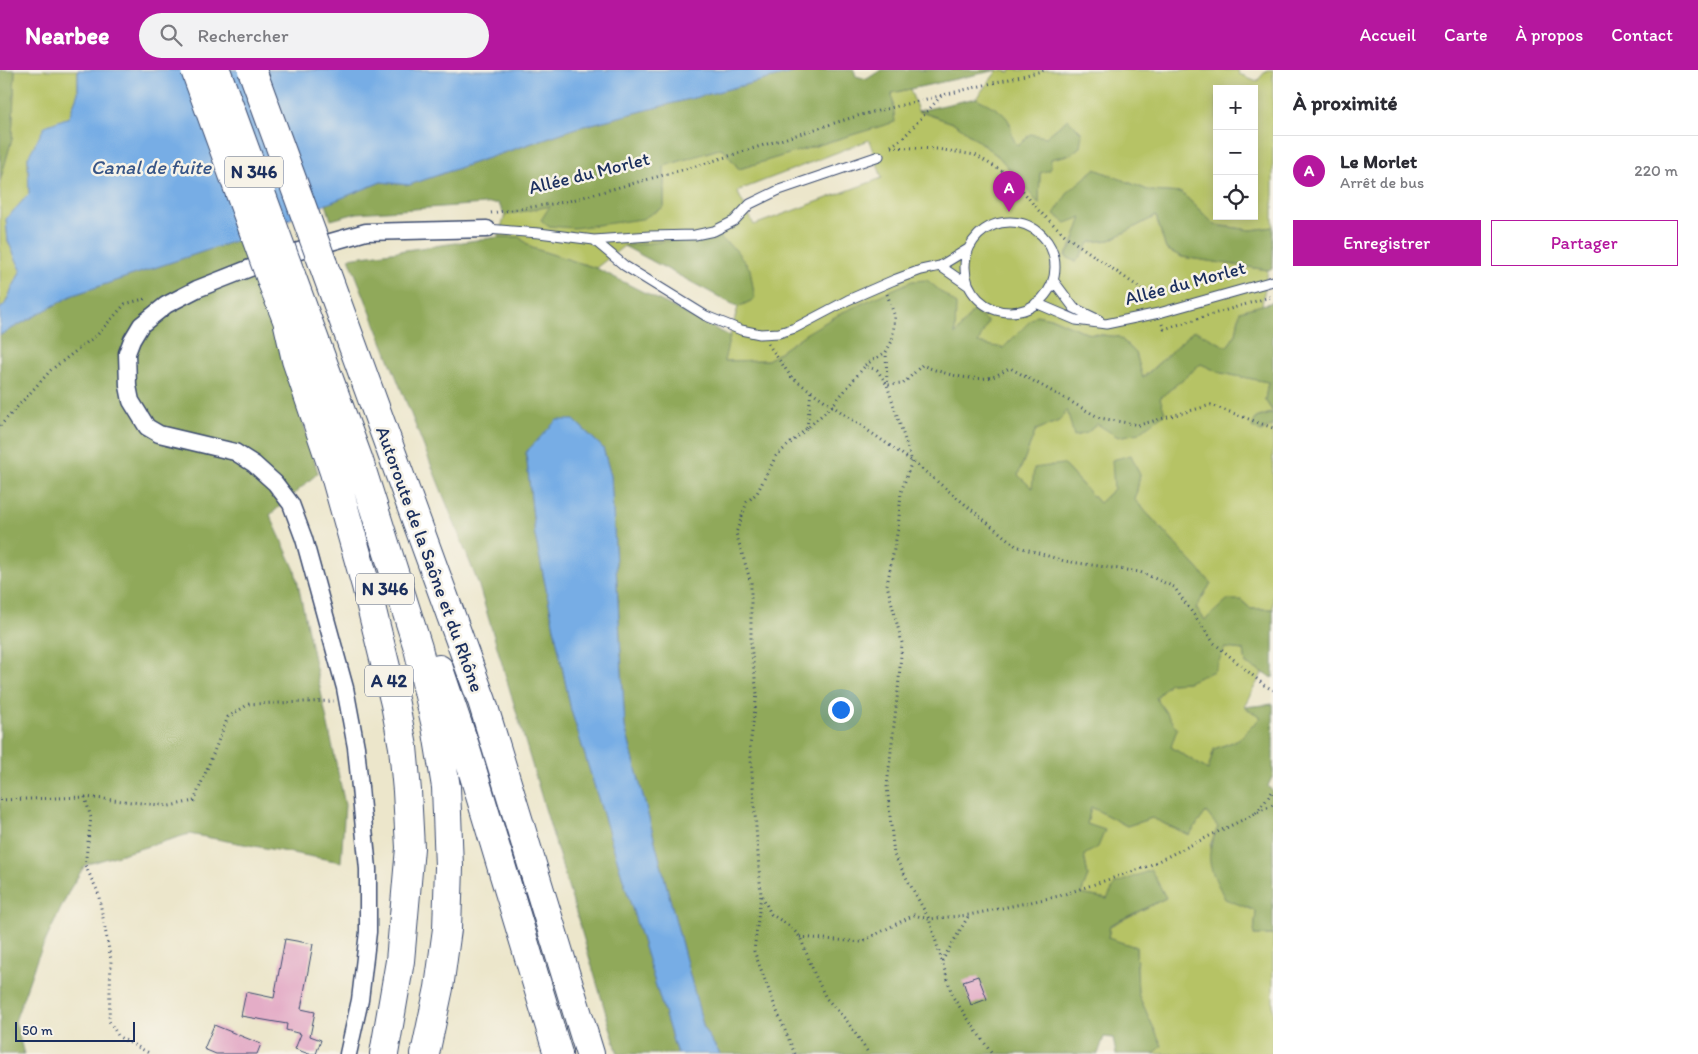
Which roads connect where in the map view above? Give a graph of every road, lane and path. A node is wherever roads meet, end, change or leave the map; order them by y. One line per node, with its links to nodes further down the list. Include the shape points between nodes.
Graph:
1 (195, 70): 12 (highway, A 42, bridge)
2 (216, 70): 12 (highway, N 346, bridge)
3 (252, 70): 54 (highway, Autoroute de la Saône et du Rhône, bridge, via 482,701)
4 (1046, 70): 5 (path, Allée du Morlet)
5 (944, 94): 6 (path); 8 (path, Allée du Morlet, via 857,116 700,165 565,202 499,213)
6 (891, 147): 7 (path); 20 (path, via 975,155 1012,177 1037,209 1067,237 1150,295)
7 (879, 156): 9 (lane, via 778,190 750,204 734,221 714,231)
8 (489, 221): 9 (lane, via 540,233); 50 (street, via 366,232 278,257 166,305 141,325 127,353 131,402 147,427 159,434 235,452 254,464 275,483 291,504 304,539 345,688 356,748 368,869 368,932 360,1000)
9 (594, 240): 23 (lane, via 625,266 706,316)
10 (968, 249): 11 (lane); 13 (lane, via 982,232 996,224 1027,225 1042,235 1051,248 1055,264); 16 (lane, via 965,264)
11 (940, 266): 15 (lane); 16 (lane)
12 (282, 279): 21 (highway, A 42); 33 (highway, N 346, via 359,461)
13 (1053, 280): 19 (lane); 22 (lane, Allée du Morlet, via 1074,308)
14 (1273, 280): 20 (lane, Allée du Morlet)
15 (884, 284): 23 (lane, via 795,328); 24 (path, via 895,317 892,341)
16 (969, 286): 19 (lane, via 978,299 996,310 1011,312)
17 (1273, 296): 20 (path, via 1164,329)
18 (150, 298): 29 (path, via 125,304 98,334 51,370)
19 (1036, 303): 22 (lane, Allée du Morlet, via 1076,320)
20 (1159, 313): 22 (lane, Allée du Morlet)
21 (287, 320): 43 (highway, N 346, via 337,445 399,629 428,775 437,846); 51 (highway, A 42, via 296,360 334,472 366,586 403,748 410,848 400,961)
22 (1106, 324)
23 (760, 334): 27 (path, via 792,378)
24 (886, 352): 25 (path); 26 (path)
25 (865, 366): 26 (path, via 877,370); 28 (path)
26 (887, 385): 31 (path, via 903,384 922,365 940,373 967,378 991,377 1010,368 1100,418 1139,425 1211,405); 32 (path)
27 (811, 391): 28 (path); 30 (path)
28 (832, 406): 30 (path); 32 (path)
29 (0, 426)
30 (807, 428): 44 (path, via 776,456 757,493 747,502 736,533 751,583 751,646 757,694 750,746)
31 (1273, 428)
32 (912, 461): 34 (path, via 1016,546 1064,561 1140,572 1174,587 1214,643); 46 (path, via 901,492 898,529 887,585 902,643 887,786 894,855)
33 (418, 648): 43 (highway, N 346, via 446,786); 53 (highway, via 438,665)
34 (1273, 690)
35 (333, 693): 36 (path)
36 (335, 701): 37 (path); 39 (path, via 250,704 228,717 194,801 169,806)
37 (336, 710)
38 (1273, 791): 42 (path)
39 (85, 797): 40 (path); 49 (path, via 91,818 85,866 98,892 111,960 109,1021 119,1037)
40 (0, 800)
41 (1273, 805): 42 (path)
42 (1254, 815): 45 (path, via 1146,867 1059,896)
43 (449, 866): 52 (highway, N 346, via 447,929 440,988)
44 (761, 895): 47 (path, via 771,914 791,927); 55 (path, via 754,951)
45 (969, 915): 46 (path); 48 (path)
46 (929, 919): 47 (path, via 914,915 861,942); 48 (path)
47 (800, 938): 56 (path, via 826,998 847,1021)
48 (942, 961): 57 (path, via 953,997)
49 (151, 1054)
50 (348, 1054)
51 (384, 1054)
52 (425, 1054)
53 (558, 1054)
54 (590, 1054)
55 (795, 1054)
56 (869, 1054)
57 (992, 1054)

